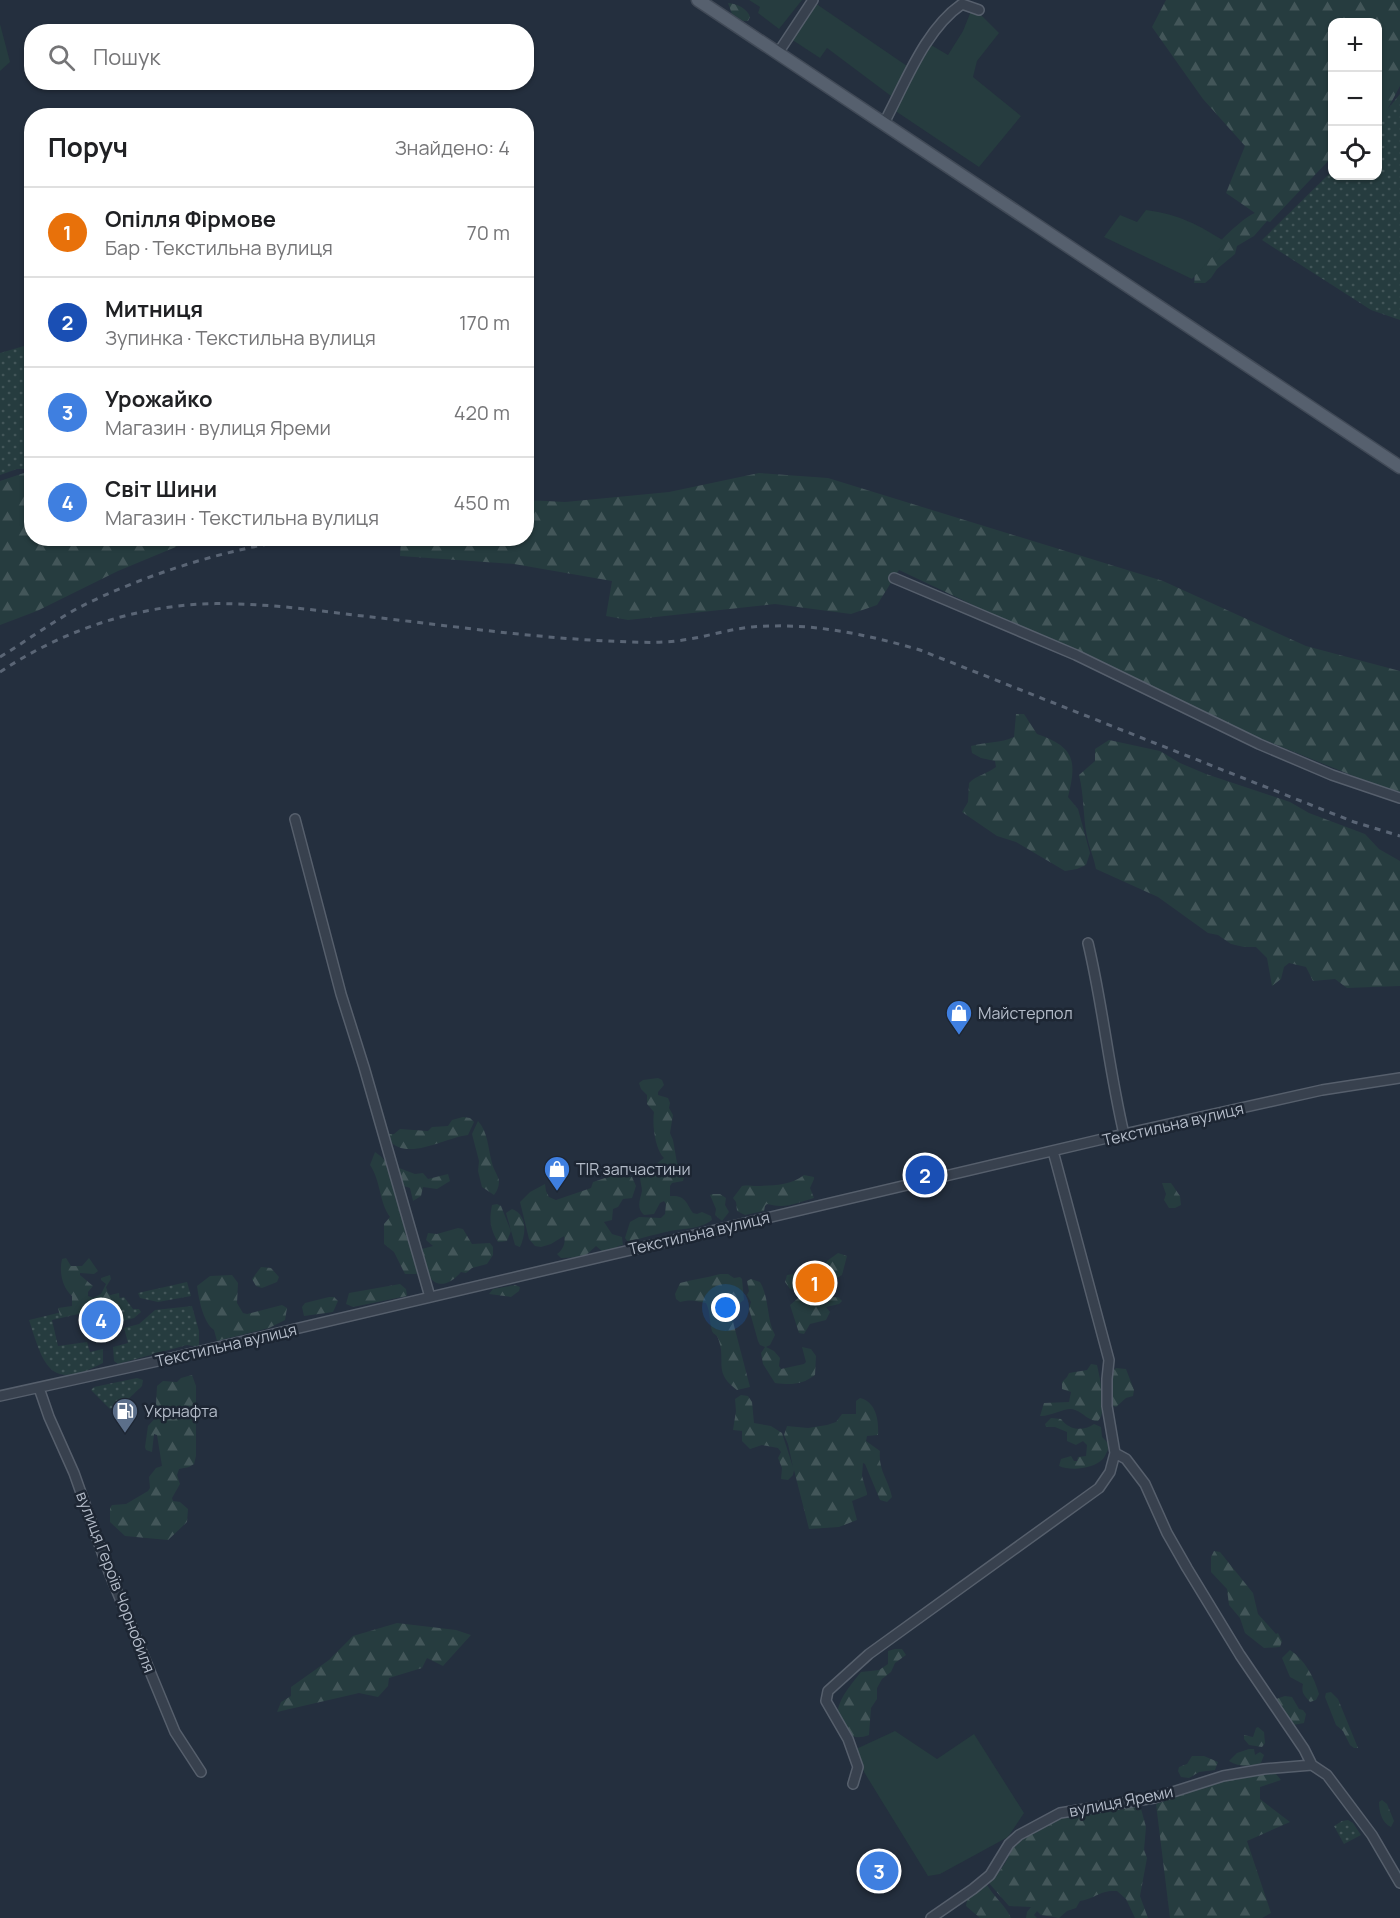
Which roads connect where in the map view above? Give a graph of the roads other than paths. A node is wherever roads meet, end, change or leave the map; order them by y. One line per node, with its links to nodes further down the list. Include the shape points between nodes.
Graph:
1 (698, 0): 4 (main road)
2 (813, 0): 4 (street)
3 (979, 10): 5 (street, via 962,4 930,37)
4 (778, 53): 5 (main road)
5 (884, 123): 6 (main road)
6 (1400, 467)
7 (894, 578): 8 (street, via 1076,654 1259,744)
8 (1400, 798)
9 (295, 819): 14 (street)
10 (1088, 943): 12 (street)
11 (1400, 1078): 12 (street, Текстильна вулиця, via 1322,1090)
12 (1124, 1134): 13 (street, Текстильна вулиця)
13 (1053, 1151): 14 (street, Текстильна вулиця); 17 (street, via 1109,1360 1107,1406)
14 (429, 1297): 15 (street, Текстильна вулиця)
15 (39, 1388): 16 (street, Текстильна вулиця); 19 (street, вулиця Героїв Чорнобиля, via 175,1732)
16 (0, 1396)
17 (1115, 1453): 18 (street, via 1126,1459 1145,1484 1187,1568); 20 (street, via 1110,1472 1099,1488 868,1654 828,1691 826,1701 848,1739 858,1767)
18 (1312, 1766): 21 (street, via 1327,1775 1381,1848); 22 (street, вулиця Яреми, via 1223,1776 1154,1798 1060,1813 1019,1835 990,1875)
19 (201, 1772)
20 (853, 1784)
21 (1400, 1882)
22 (931, 1918)

